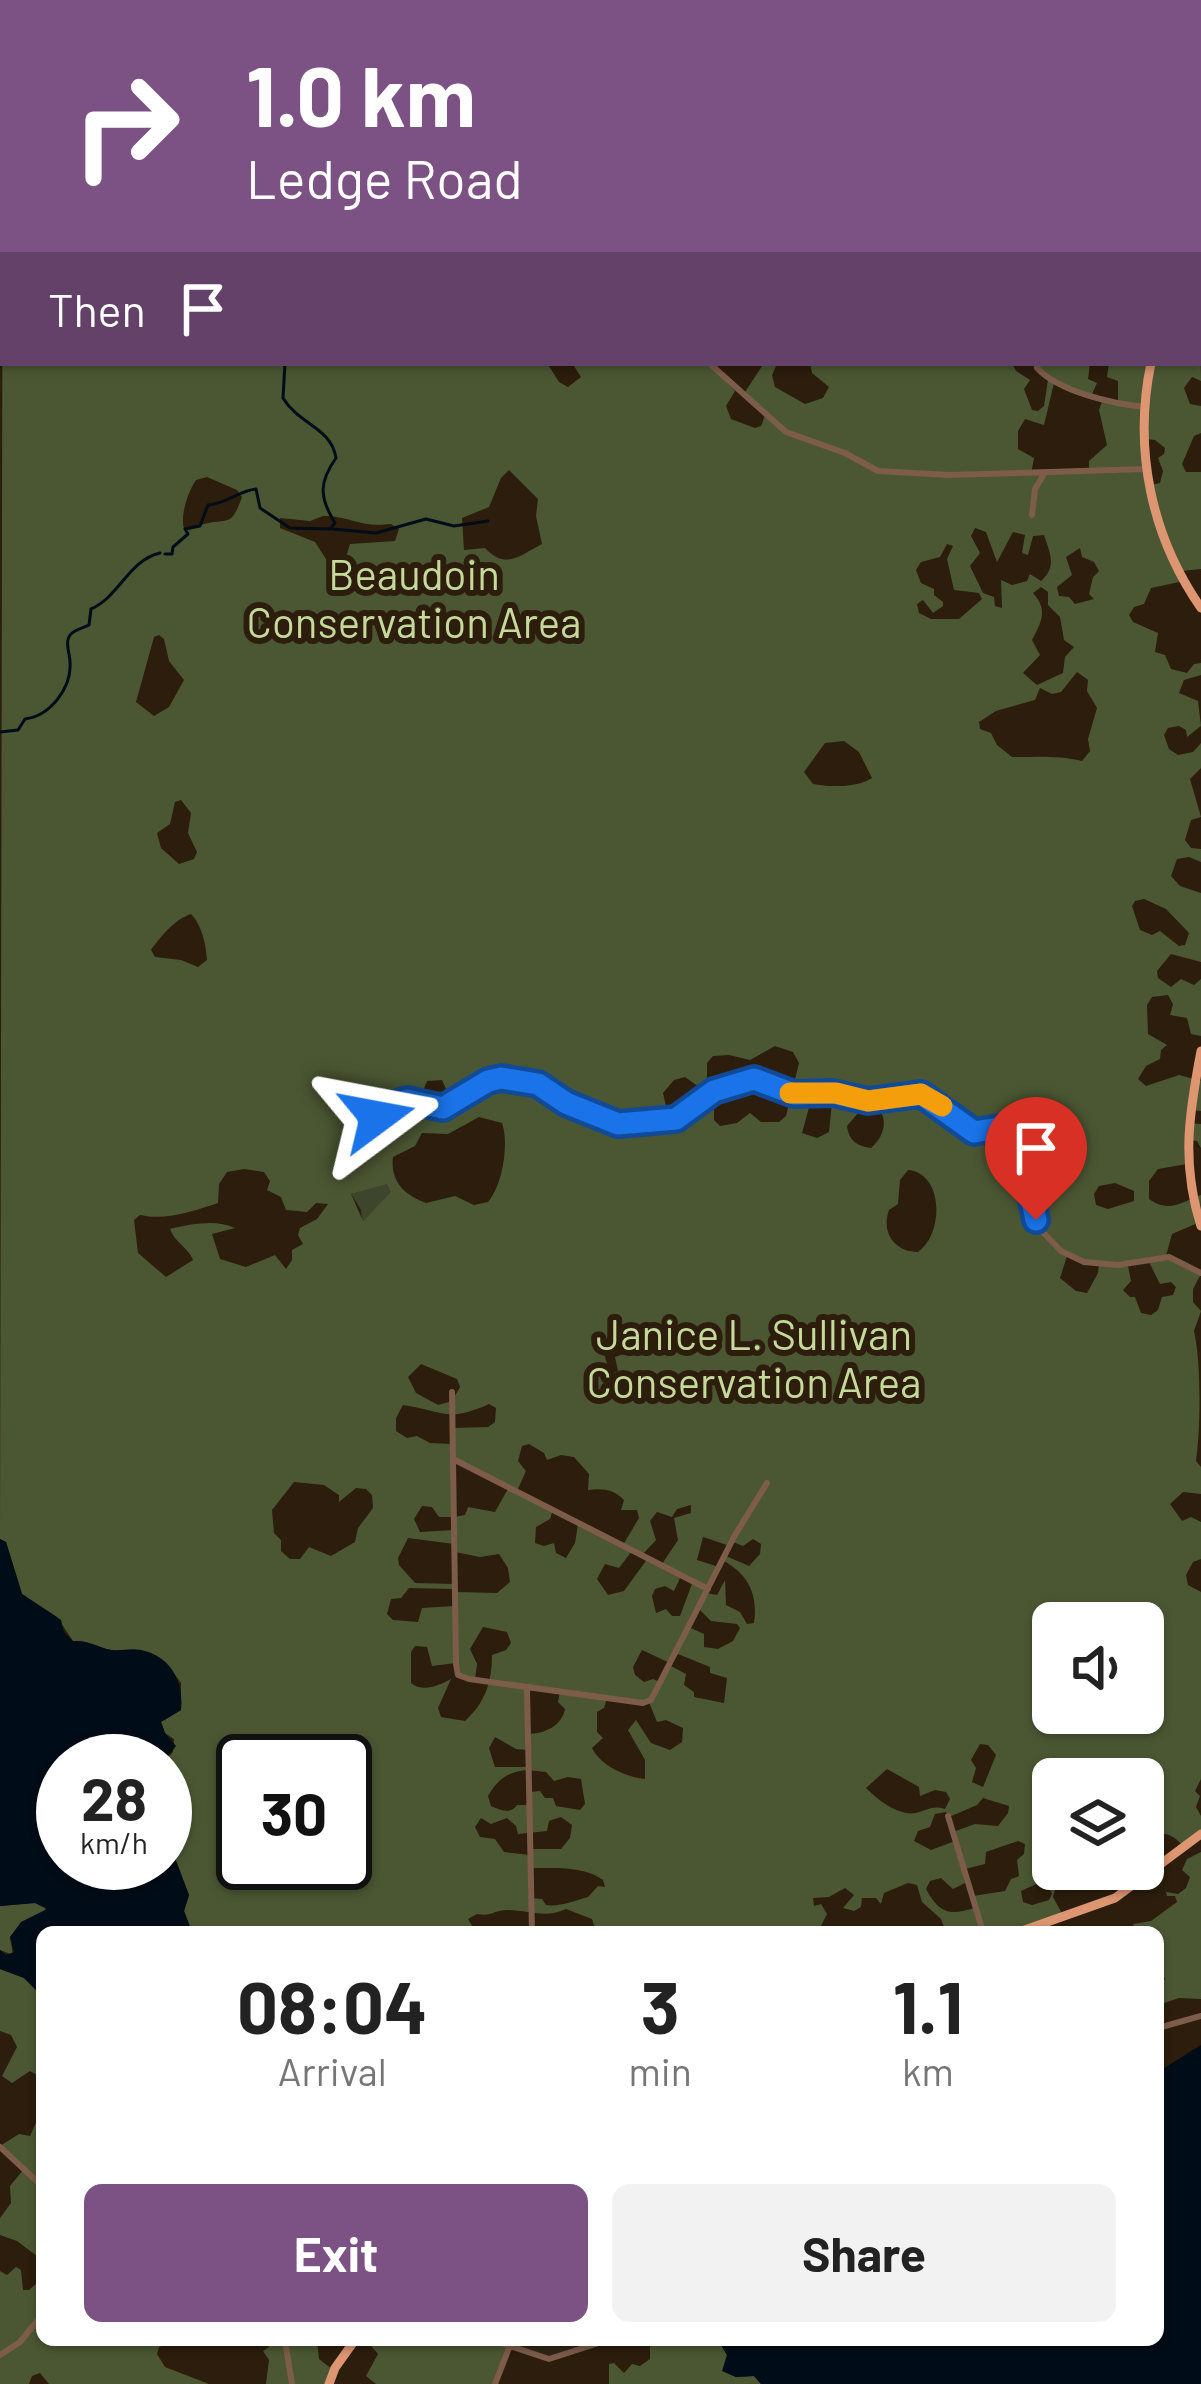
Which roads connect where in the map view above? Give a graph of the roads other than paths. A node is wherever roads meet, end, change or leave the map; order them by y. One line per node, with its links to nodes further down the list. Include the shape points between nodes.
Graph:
1 (712, 366): 6 (street, via 786,432 872,469)
2 (1151, 366): 4 (main road)
3 (1037, 368): 4 (street, via 1108,404)
4 (1145, 407): 5 (main road)
5 (1146, 469): 6 (street); 8 (main road, via 1162,536)
6 (1044, 474): 7 (street)
7 (1032, 514)
8 (1201, 608)
9 (1201, 1051): 11 (main road, via 1186,1147)
10 (374, 1138): 12 (street, via 386,1106 443,1108 501,1078 538,1084 618,1124 676,1119 714,1091 754,1079 794,1094 868,1101 921,1094 974,1132 1011,1131 1038,1228 1066,1255 1129,1266 1168,1257)
11 (1201, 1226)
12 (1201, 1273)
13 (452, 1392): 14 (street)
14 (453, 1460): 16 (street); 17 (street, via 458,1673)
15 (767, 1484): 16 (street)
16 (708, 1589): 17 (street, via 651,1700)
17 (527, 1688): 20 (street)
18 (948, 1816): 21 (street)
19 (1201, 1834): 22 (main road, via 1115,1898)
20 (532, 1926)
21 (981, 1926)
22 (1036, 1926)
23 (1201, 2016): 24 (street)
24 (1164, 2026)
25 (0, 2147): 26 (street)
26 (36, 2180)
27 (36, 2322): 32 (street)
28 (285, 2346): 33 (street)
29 (351, 2346): 34 (main road)
30 (589, 2346): 31 (street, via 549,2359)
31 (509, 2347): 35 (street)
32 (0, 2355)
33 (292, 2384)
34 (329, 2384)
35 (495, 2384)

